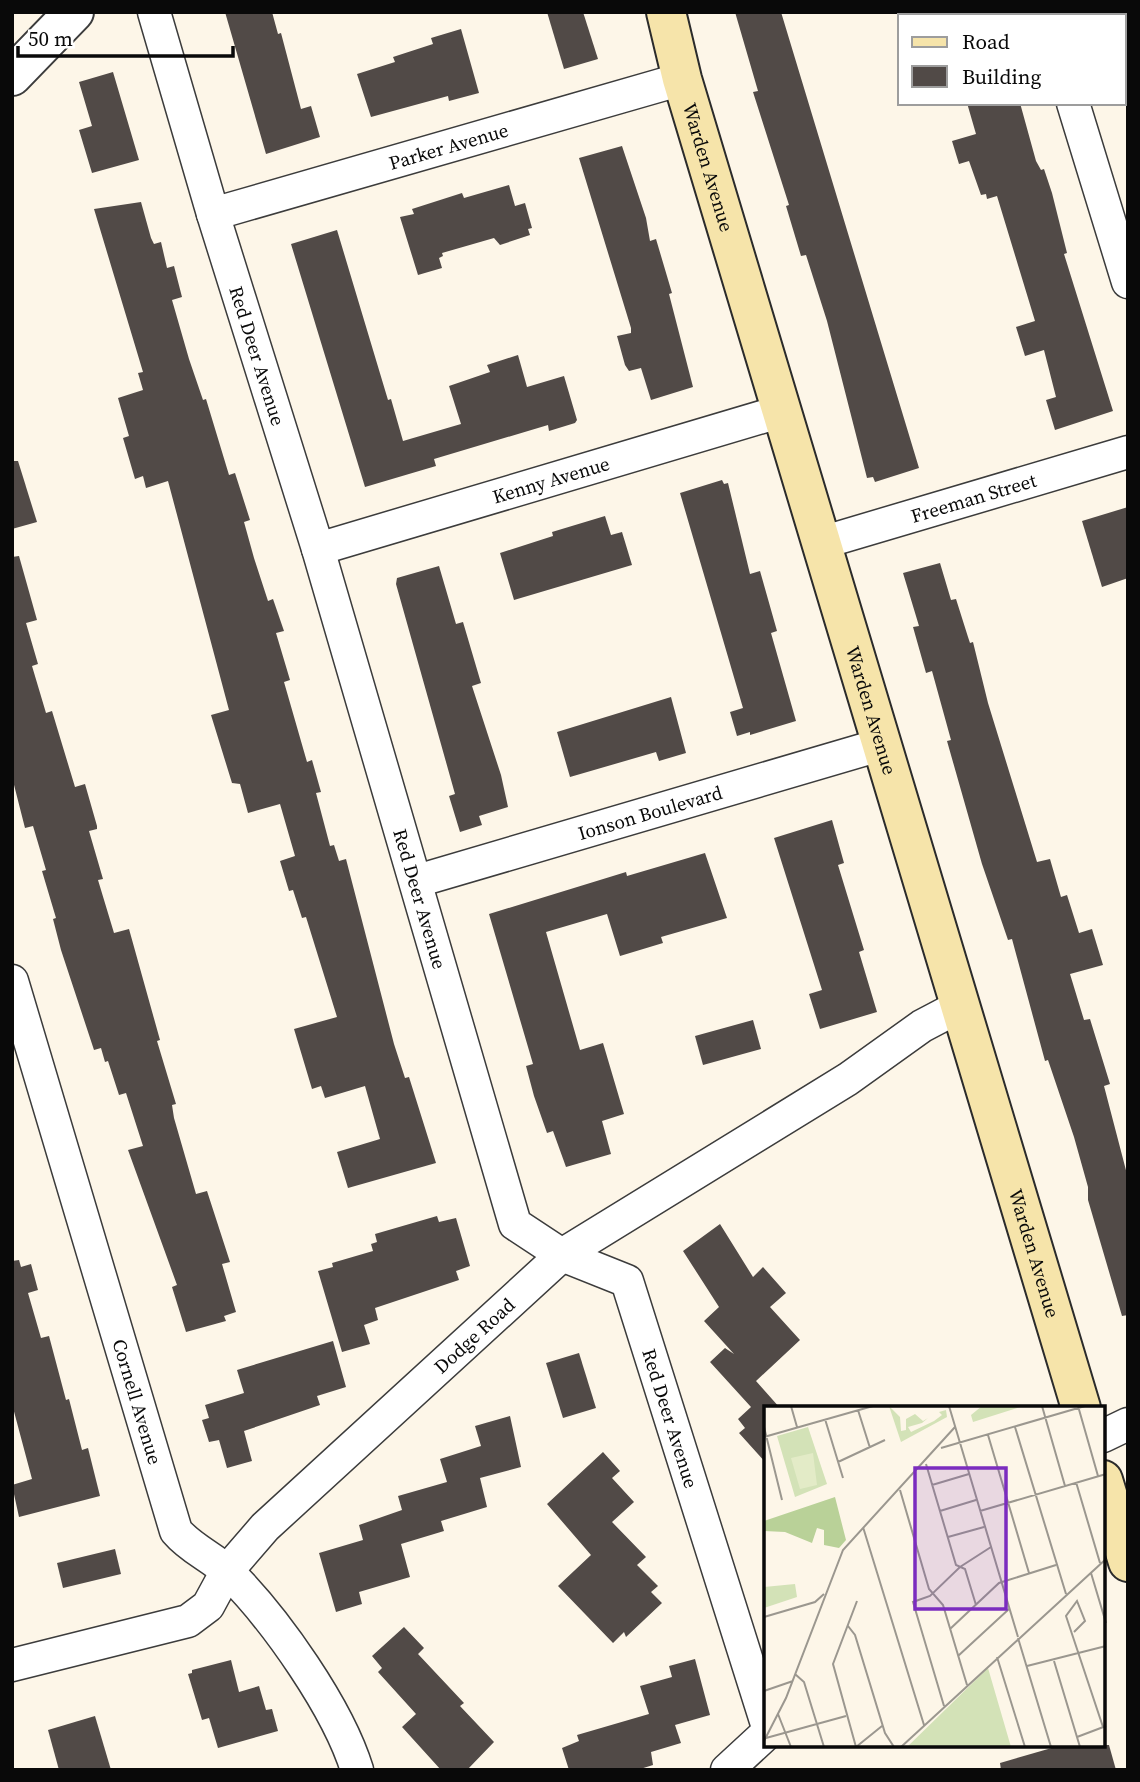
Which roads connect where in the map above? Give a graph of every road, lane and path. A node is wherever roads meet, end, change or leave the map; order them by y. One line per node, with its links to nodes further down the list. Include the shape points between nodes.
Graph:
1 (74, 12): 4 (street)
2 (155, 12): 7 (street, Red Deer Avenue)
3 (666, 12): 5 (main road, Warden Avenue)
4 (12, 76)
5 (682, 79): 7 (street, Parker Avenue); 9 (main road, Warden Avenue)
6 (1074, 105): 8 (street)
7 (214, 214): 12 (street, Red Deer Avenue)
8 (1128, 282)
9 (782, 411): 11 (main road, Warden Avenue); 12 (street, Kenny Avenue)
10 (1128, 452): 11 (street, Freeman Street)
11 (821, 543): 13 (main road, Warden Avenue)
12 (318, 549): 14 (street, Red Deer Avenue)
13 (883, 744): 14 (street, Ionson Boulevard); 16 (main road, Warden Avenue)
14 (417, 881): 17 (street, Red Deer Avenue, via 515,1224)
15 (12, 981): 23 (street, Cornell Avenue, via 176,1531 188,1545)
16 (960, 1006): 17 (street, Dodge Road); 18 (main road, Warden Avenue)
17 (562, 1255): 23 (street, Dodge Road, via 265,1527); 25 (street, Red Deer Avenue, via 627,1281)
18 (1080, 1406)
19 (1128, 1424): 20 (street)
20 (1105, 1435)
21 (1105, 1487): 22 (main road)
22 (1128, 1562)
23 (227, 1571): 24 (street, Dodge Road, via 208,1606 188,1621); 27 (street, Cornell Avenue, via 268,1615 346,1736)
24 (12, 1665)
25 (764, 1718)
26 (764, 1735): 28 (street)
27 (357, 1770)
28 (727, 1770)

